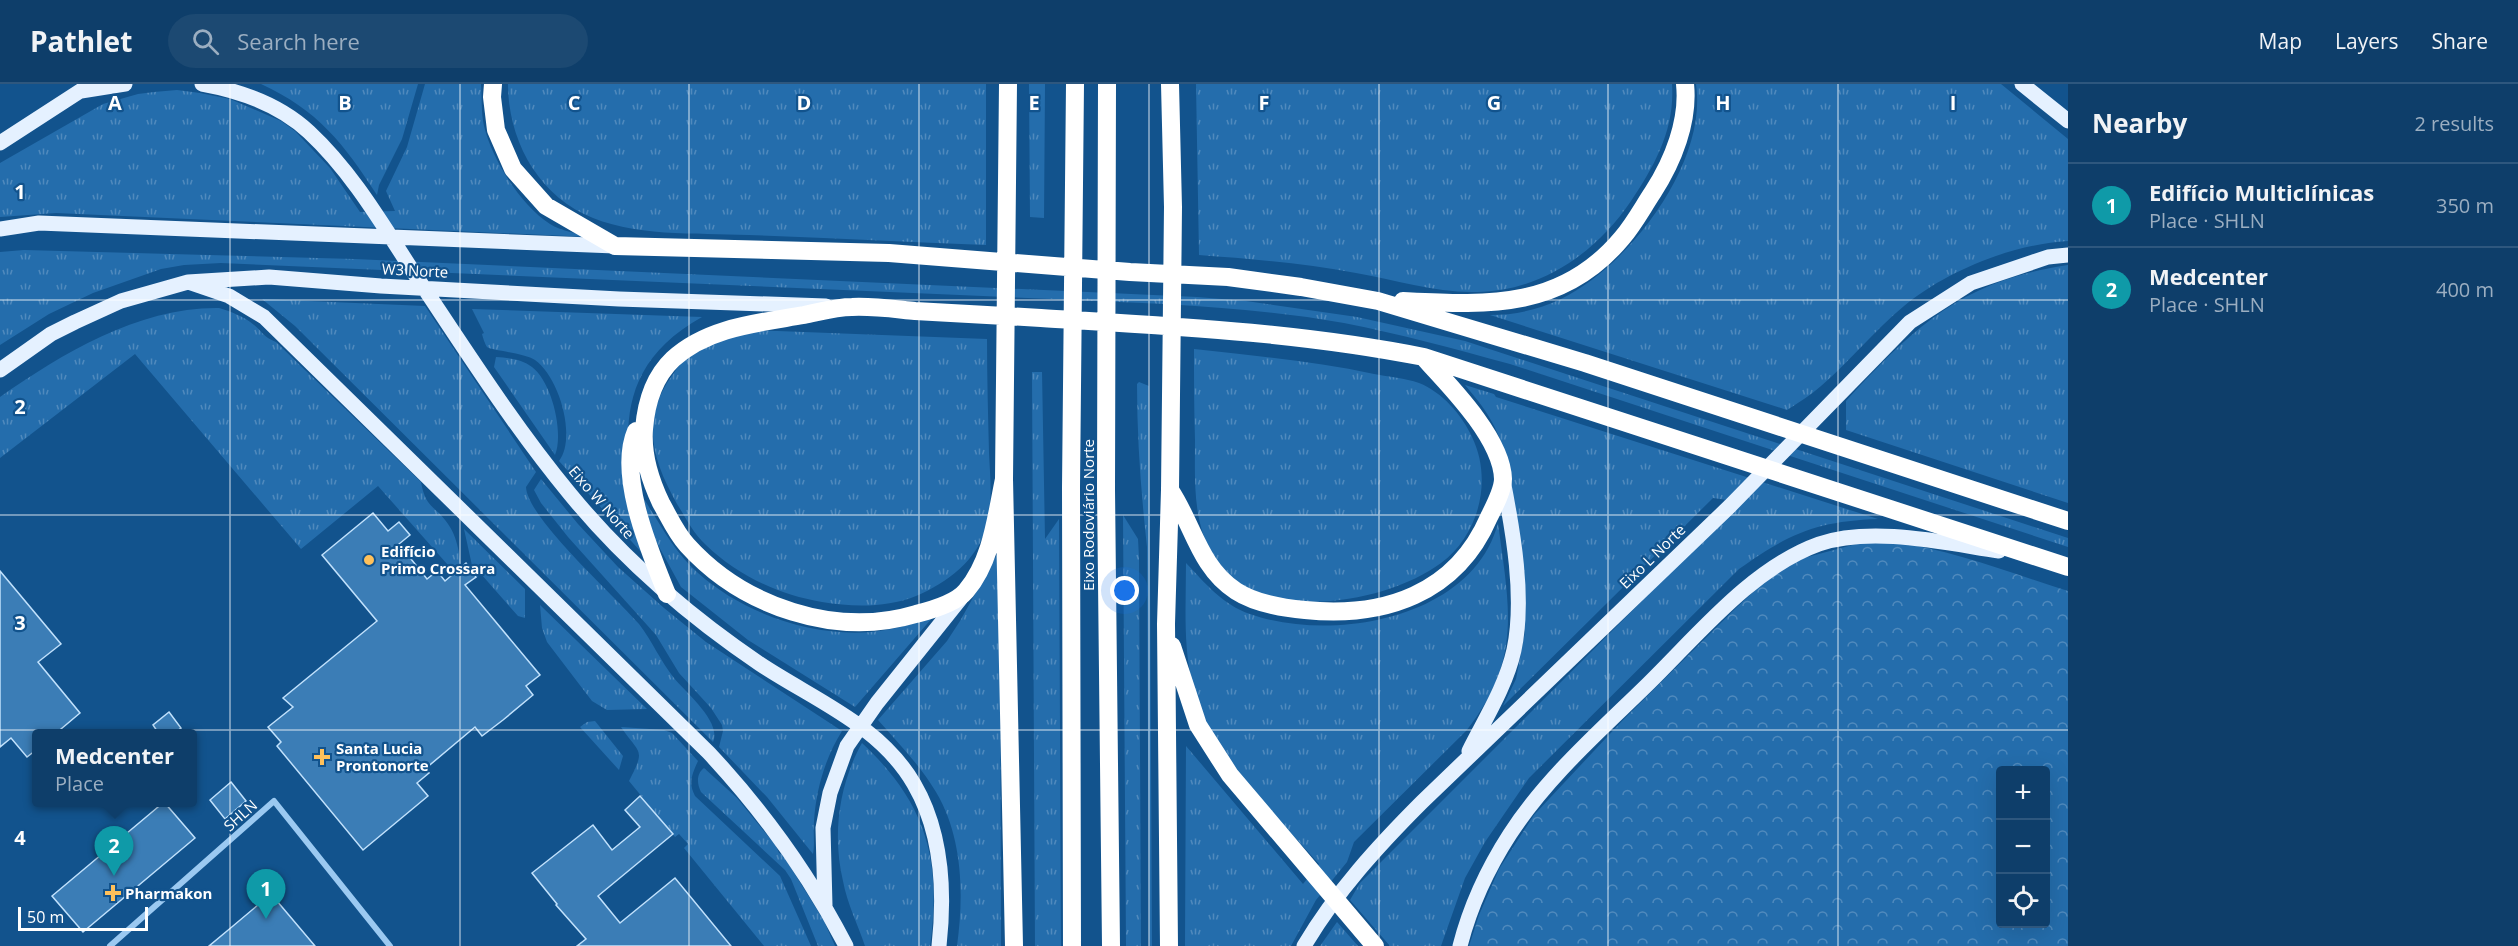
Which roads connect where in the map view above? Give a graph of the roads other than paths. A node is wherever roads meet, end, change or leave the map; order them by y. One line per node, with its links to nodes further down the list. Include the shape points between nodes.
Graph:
1 (125, 84): 9 (main road)
2 (202, 84): 28 (main road, Eixo W Norte, via 229,88 269,103 307,130 334,158 563,485 631,562)
3 (493, 84): 14 (highway, via 496,130 513,169 546,206)
4 (1008, 84): 22 (highway)
5 (1170, 84): 24 (highway)
6 (1685, 84): 17 (highway, via 1685,111 1668,166 1623,237 1592,266 1549,290 1522,299 1473,304)
7 (2022, 84): 11 (main road)
8 (1075, 86): 38 (highway, Eixo Rodoviário Norte)
9 (84, 88): 12 (main road)
10 (1107, 88): 39 (highway, Eixo Rodoviário Norte)
11 (2068, 121)
12 (0, 143)
13 (0, 229): 14 (main road, via 39,223)
14 (615, 246): 17 (highway, via 889,253 1228,277)
15 (2068, 255): 31 (main road, Eixo L Norte, via 2048,257 1971,283 1910,322 1730,506)
16 (188, 282): 18 (main road, W3 Norte, via 269,277 608,299); 20 (main road, W3 Norte, via 121,302 67,326); 32 (main road, via 230,296 264,317 299,350 709,753 760,811)
17 (1378, 301): 25 (highway, via 1597,367)
18 (850, 307): 19 (highway, via 1248,331 1371,346); 21 (highway, via 729,329 695,343 663,371)
19 (1424, 357): 23 (highway, via 1473,413 1498,458); 26 (highway)
20 (0, 370)
21 (646, 409): 28 (highway, via 633,438 634,493 646,544); 29 (highway, via 645,456 671,522 686,544 718,573 750,594 809,618 880,622 932,610)
22 (1004, 479): 29 (highway, via 981,569); 37 (highway)
23 (1503, 480): 24 (highway, via 1482,534 1441,581 1413,597 1390,604 1337,611 1291,609 1236,591 1206,561); 31 (main road, via 1512,522 1518,599 1514,649 1503,685)
24 (1170, 490): 30 (highway)
25 (2068, 521)
26 (2027, 555): 27 (highway); 43 (main road, via 1932,541 1845,537 1819,544 1772,568 1735,598 1570,760 1530,807 1480,890)
27 (2068, 567)
28 (667, 594): 36 (main road, Eixo W Norte, via 761,665 853,720 882,744 914,783 933,826 940,866)
29 (964, 594): 32 (main road, via 847,746 830,793 823,828)
30 (1166, 624): 40 (highway); 42 (highway, via 1198,725 1230,776)
31 (1463, 763): 41 (main road, Eixo L Norte, via 1372,852)
32 (825, 906): 35 (main road)
33 (110, 946): 34 (street, SHLN, via 274,801)
34 (390, 946)
35 (846, 946)
36 (939, 946)
37 (1014, 946)
38 (1072, 946)
39 (1111, 946)
40 (1169, 946)
41 (1304, 946)
42 (1375, 946)
43 (1460, 946)

